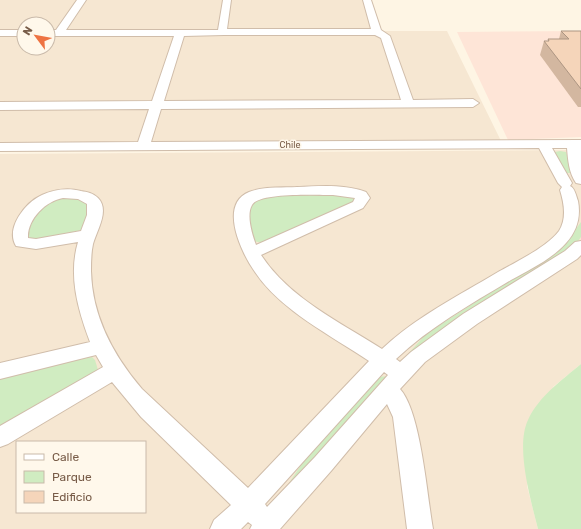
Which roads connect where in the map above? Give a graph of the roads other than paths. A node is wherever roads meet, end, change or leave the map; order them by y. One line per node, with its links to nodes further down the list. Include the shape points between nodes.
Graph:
1 (82, 0): 7 (street)
2 (227, 0): 9 (street)
3 (367, 0): 4 (street)
4 (377, 32): 9 (street); 11 (street, via 386,36)
5 (0, 33): 6 (street)
6 (16, 33)
7 (59, 33): 8 (street)
8 (180, 33): 9 (street); 12 (street)
9 (222, 33)
10 (473, 103): 11 (street)
11 (408, 104): 12 (street)
12 (157, 105): 13 (street); 16 (street)
13 (0, 106)
14 (543, 144): 15 (street, Chile); 16 (street, Chile); 18 (street)
15 (577, 144): 18 (street, via 573,153)
16 (143, 146): 17 (street, Chile)
17 (0, 147)
18 (573, 189): 23 (street, via 569,228 559,241 426,324)
19 (87, 235): 19 (street, via 36,244 22,242 19,236 30,212 38,204 52,196 68,194 81,195 94,204 94,214); 22 (street, via 82,291)
20 (581, 246): 26 (street, via 444,338 418,357)
21 (252, 253): 21 (street, via 358,205 363,198 347,192 270,192 251,197 244,204 242,215 247,244); 23 (street, via 266,275 283,293)
22 (101, 346): 24 (street); 25 (street)
23 (383, 360): 26 (street); 29 (street)
24 (114, 370): 28 (street); 29 (street, via 144,406)
25 (0, 371)
26 (402, 374): 27 (street)
27 (386, 390): 30 (street); 32 (street, via 394,395 400,404 404,417)
28 (0, 437)
29 (248, 505): 30 (street); 31 (street)
30 (266, 527)
31 (223, 529)
32 (420, 529)

